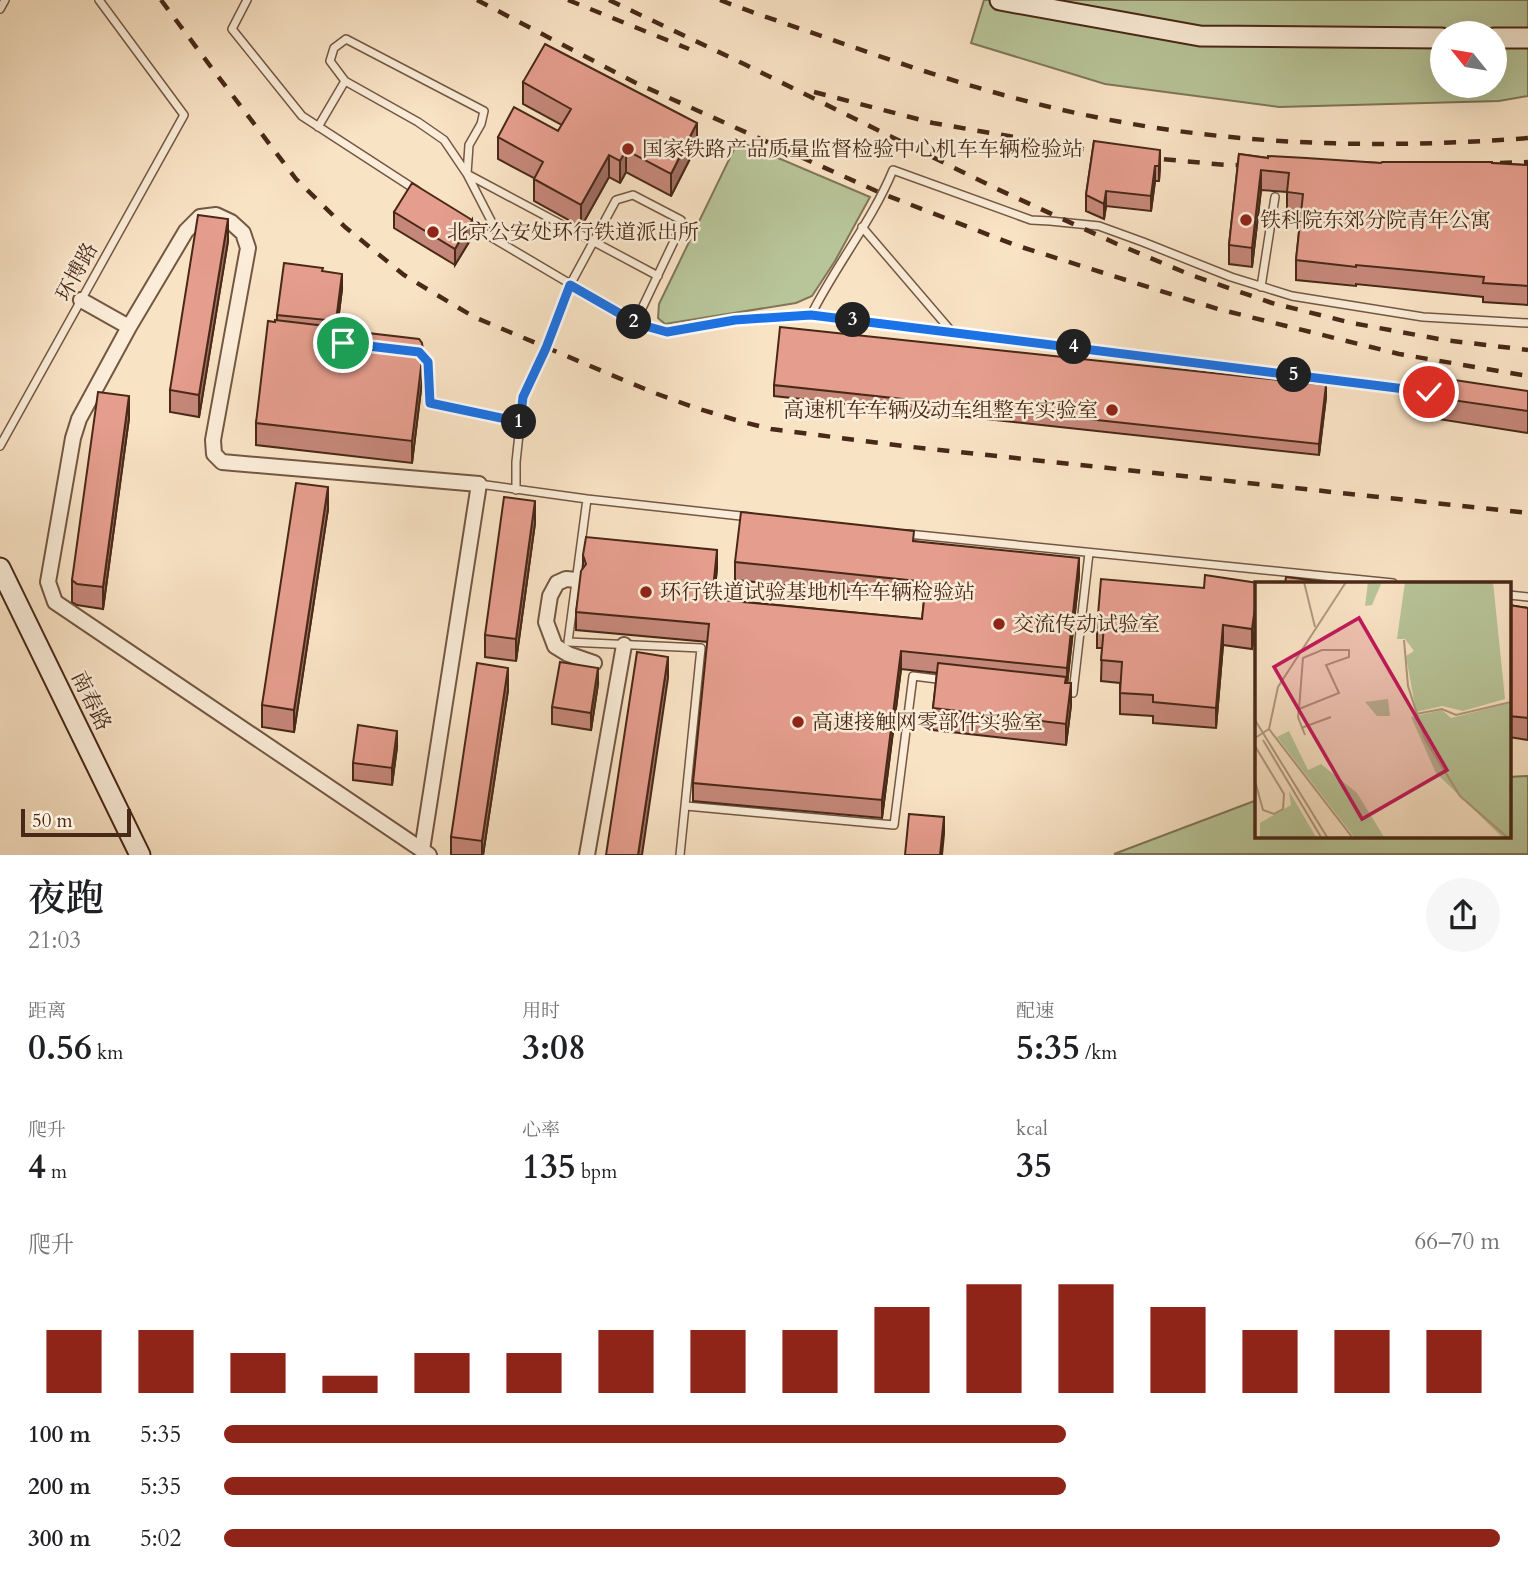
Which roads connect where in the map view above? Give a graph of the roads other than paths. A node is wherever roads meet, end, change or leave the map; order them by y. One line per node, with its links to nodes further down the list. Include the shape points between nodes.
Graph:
1 (5, 0): 5 (lane)
2 (99, 0): 21 (lane, 环博路, via 184,115)
3 (247, 0): 10 (lane, via 232,29 302,116)
4 (1000, 0): 6 (street, via 1200,36)
5 (0, 9)
6 (1430, 37)
7 (1507, 38): 8 (street)
8 (1528, 38)
9 (345, 81): 10 (lane); 11 (lane, via 444,140); 11 (lane, via 330,61 334,48 346,39 484,111 468,145)
10 (318, 127): 12 (lane)
11 (467, 174): 16 (lane); 17 (lane)
12 (423, 195)
13 (1275, 197): 20 (lane)
14 (458, 217): 17 (lane)
15 (862, 227): 20 (lane, via 892,170 1031,220 1099,226); 22 (lane); 26 (lane)
16 (593, 242): 18 (lane); 18 (lane, via 616,200 633,195 655,205 681,220); 19 (lane)
17 (504, 246): 19 (lane)
18 (658, 276): 23 (lane)
19 (570, 285): 23 (lane); 29 (lane, via 523,397)
20 (1262, 287): 24 (lane, via 1423,317)
21 (81, 300): 25 (street); 30 (lane, 环博路)
22 (811, 315): 23 (lane, via 735,320 667,332); 26 (lane)
23 (635, 323)
24 (1528, 323)
25 (129, 327): 31 (street, via 186,231 200,218 216,215 243,233 248,248 214,454 222,462); 47 (street, via 79,419 73,439 48,582 55,602)
26 (952, 332): 28 (lane)
27 (405, 350): 29 (lane, via 419,352 428,362 430,403)
28 (1462, 397)
29 (520, 422): 32 (lane)
30 (0, 446)
31 (479, 484): 32 (lane); 47 (street)
32 (516, 490): 33 (lane)
33 (587, 499): 34 (lane); 38 (lane)
34 (763, 518)
35 (899, 533): 36 (lane)
36 (1089, 553): 39 (lane); 45 (lane, via 1073,693)
37 (0, 568): 48 (street, 南春路)
38 (577, 580): 42 (lane, via 568,642); 43 (street, via 557,583 546,622 555,646)
39 (1383, 582)
40 (1510, 595): 41 (lane)
41 (1528, 597)
42 (624, 645): 46 (lane, via 701,648); 49 (street)
43 (594, 663)
44 (953, 680): 46 (lane, via 913,676 894,825)
45 (1060, 691)
46 (685, 806): 50 (lane)
47 (426, 852)
48 (141, 855)
49 (587, 855)
50 (680, 855)

